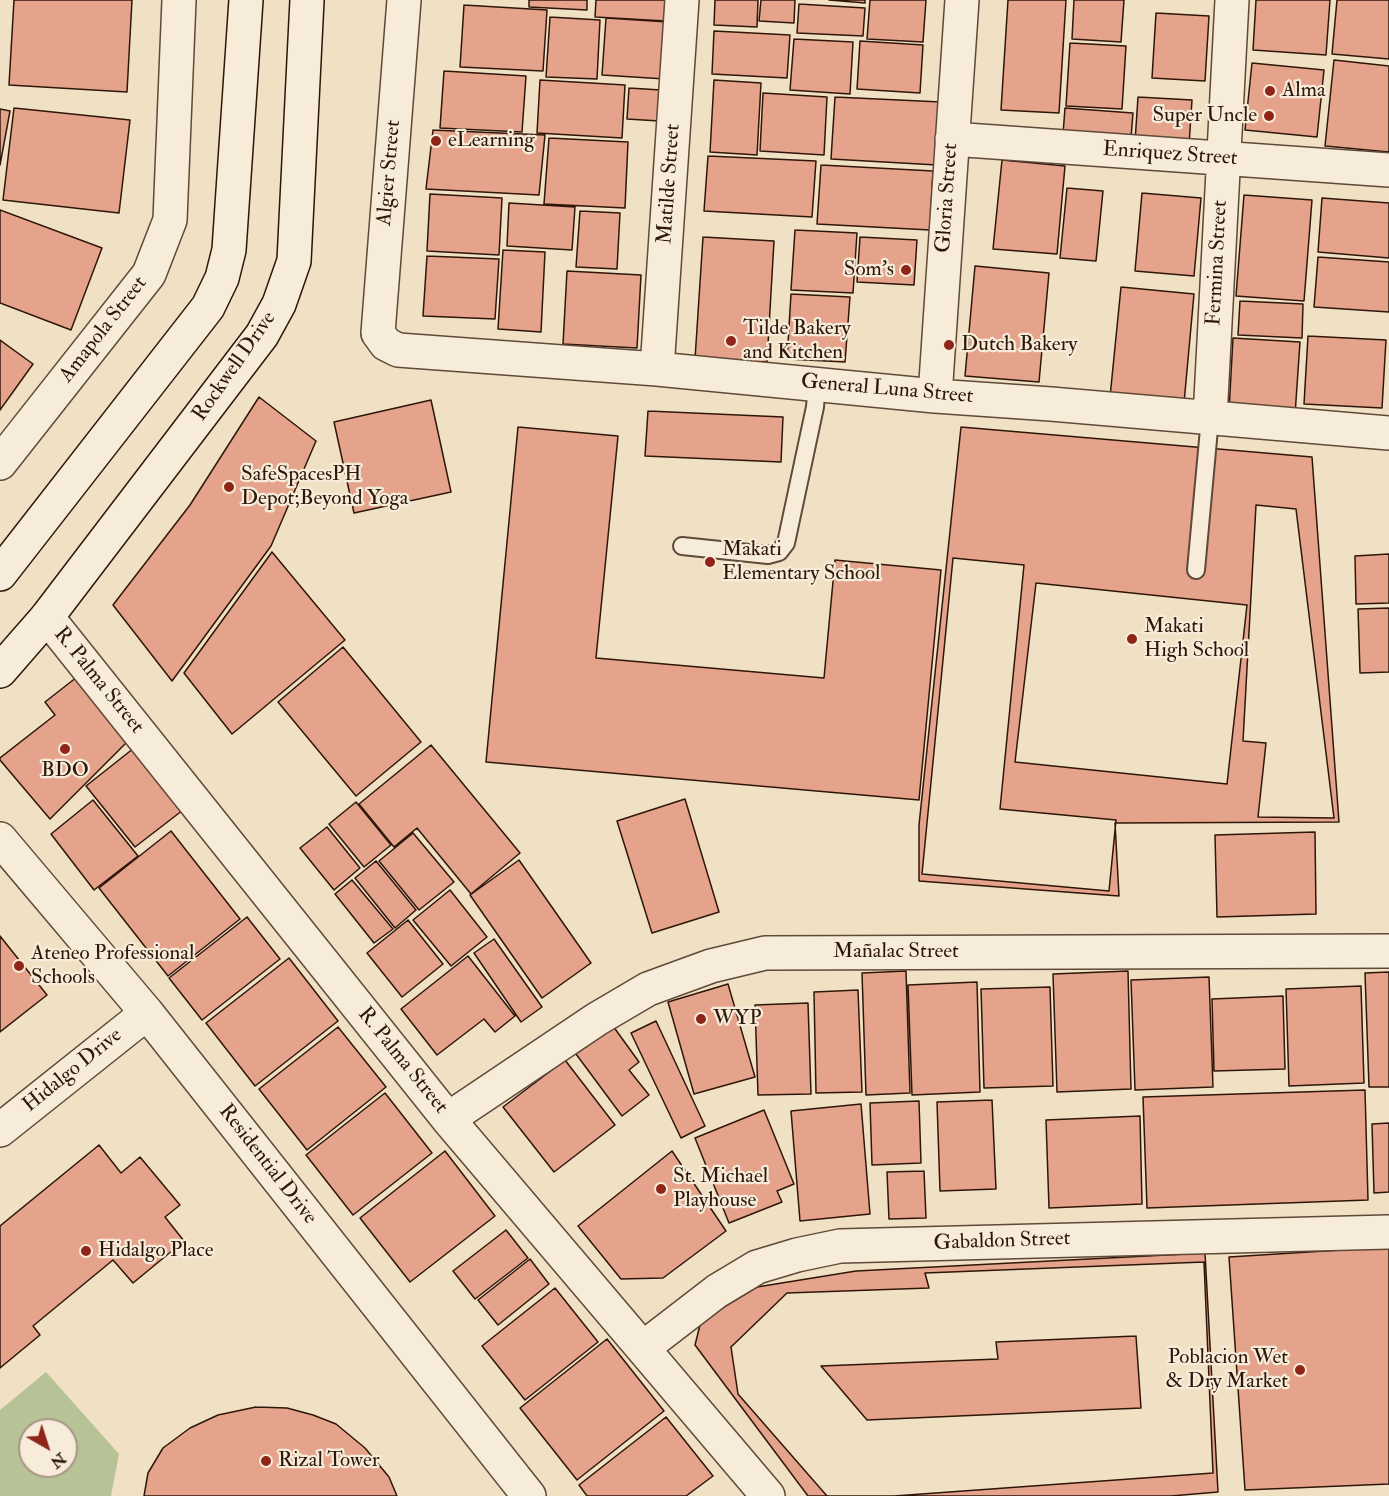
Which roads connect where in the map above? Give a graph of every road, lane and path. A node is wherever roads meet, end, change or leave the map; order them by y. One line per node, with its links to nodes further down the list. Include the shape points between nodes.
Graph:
1 (179, 0): 17 (street, Amapola Street, via 170,220 149,273)
2 (246, 0): 20 (street, via 229,250 222,278 208,307)
3 (307, 0): 21 (street, Rockwell Drive, via 294,261 279,304 262,335)
4 (404, 0): 11 (street, Algier Street, via 378,333)
5 (682, 0): 12 (street, Matilde Street)
6 (962, 0): 8 (street, Gloria Street)
7 (1232, 0): 9 (street, Fermina Street)
8 (952, 139): 9 (street, Enriquez Street); 14 (street, Gloria Street)
9 (1224, 160): 10 (street, Enriquez Street); 15 (street, Fermina Street)
10 (1389, 170)
11 (386, 344): 12 (street, General Luna Street, via 398,350)
12 (657, 369): 13 (street, General Luna Street)
13 (817, 384): 14 (street, General Luna Street); 18 (lane, via 786,543 779,552 768,555)
14 (934, 396): 15 (street, General Luna Street)
15 (1210, 418): 16 (street, General Luna Street); 19 (lane)
16 (1389, 433)
17 (0, 463)
18 (682, 546)
19 (1196, 570)
20 (0, 574)
21 (47, 617): 22 (street, Rockwell Drive); 26 (street, R. Palma Street)
22 (0, 670)
23 (0, 839): 25 (street, Residential Drive)
24 (1389, 951): 26 (street, Mañalac Street, via 765,953 711,966 648,988)
25 (147, 1013): 27 (street, Hidalgo Drive); 30 (street, Residential Drive)
26 (448, 1119): 29 (street, R. Palma Street)
27 (0, 1130)
28 (1389, 1232): 29 (street, Gabaldon Street, via 840,1246 757,1267 717,1291)
29 (643, 1348): 31 (street, R. Palma Street)
30 (529, 1496)
31 (768, 1496)

